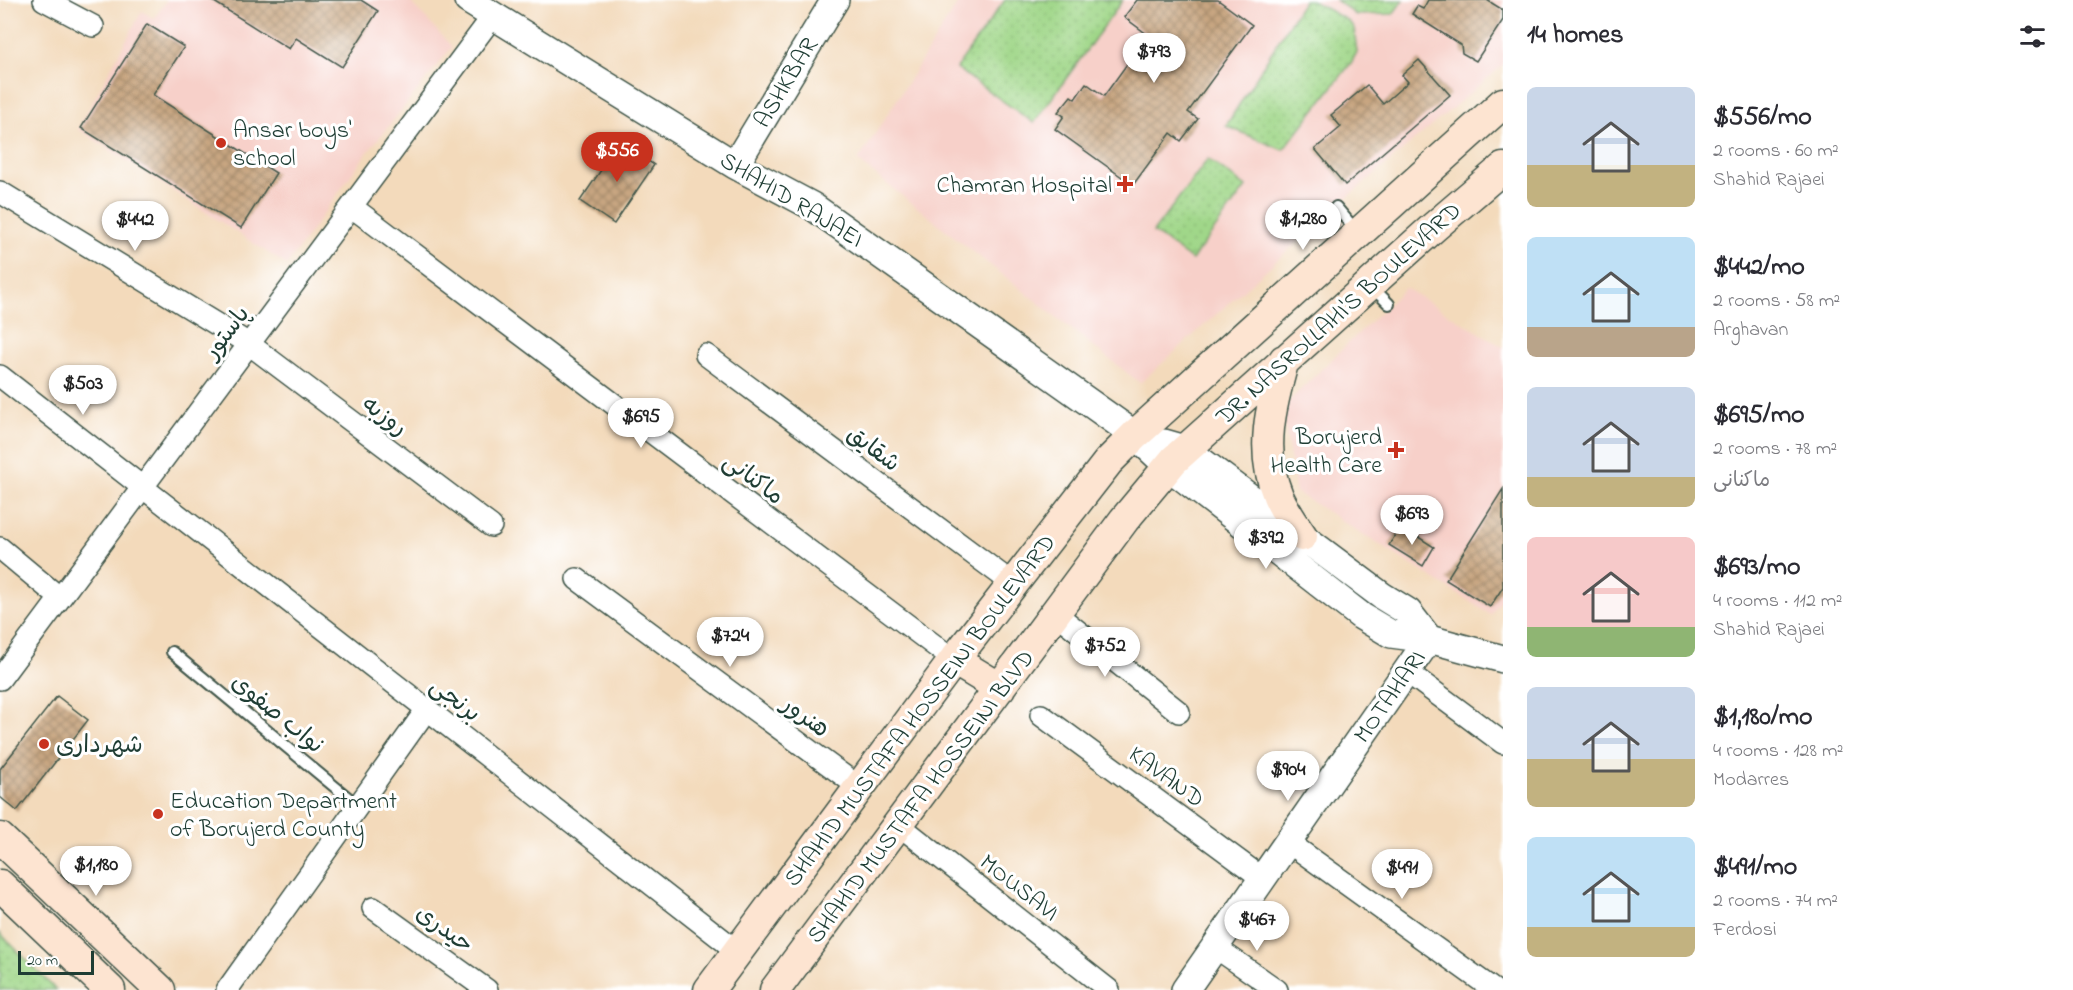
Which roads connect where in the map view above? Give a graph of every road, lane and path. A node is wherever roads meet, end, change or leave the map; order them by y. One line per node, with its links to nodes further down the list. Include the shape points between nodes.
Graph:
1 (44, 0): 5 (street)
2 (468, 0): 4 (street, SHAHID RAJAEI)
3 (835, 0): 7 (street, ASHKBAR)
4 (493, 16): 7 (street, SHAHID RAJAEI); 10 (street, پاستور)
5 (93, 26)
6 (1503, 103): 12 (main road, DR. NASROLLAHI'S BOULEVARD)
7 (735, 165): 17 (street, SHAHID RAJAEI, via 812,206)
8 (1503, 168): 15 (main road, DR. NASROLLAHI'S BOULEVARD, via 1379,294)
9 (0, 192): 13 (street, روزبه)
10 (352, 207): 13 (street, پاستور); 30 (street, ماکنانی)
11 (1336, 207): 12 (lane)
12 (1358, 233): 17 (main road, DR. NASROLLAHI'S BOULEVARD)
13 (249, 344): 19 (street, پاستور); 20 (street, روزبه)
14 (706, 355): 24 (street, شقایق)
15 (1284, 360): 18 (main road, DR. NASROLLAHI'S BOULEVARD); 21 (main road, via 1268,419 1269,461 1278,495)
16 (0, 376): 19 (street, برنجی)
17 (1135, 435): 18 (street, SHAHID RAJAEI); 24 (main road, SHAHID MUSTAFA HOSSEINI BOULEVARD, via 1084,490)
18 (1176, 458): 21 (street, SHAHID RAJAEI); 26 (main road, SHAHID MUSTAFA HOSSEINI BLVD); 27 (street, SHAHID RAJAEI, via 1361,616 1391,634)
19 (143, 487): 25 (street, پاستور); 34 (street, برنجی)
20 (491, 526)
21 (1302, 536): 27 (street, SHAHID RAJAEI, via 1408,612)
22 (0, 548): 25 (street)
23 (577, 579): 38 (street, هنرور)
24 (1012, 583): 30 (main road, SHAHID MUSTAFA HOSSEINI BOULEVARD)
25 (60, 598): 32 (street, پاستور)
26 (1055, 613): 33 (main road, SHAHID MUSTAFA HOSSEINI BLVD); 35 (street)
27 (1429, 639): 29 (street, SHAHID RAJAEI); 31 (street, MOTAHARI)
28 (171, 652): 39 (lane, نواب صفوی)
29 (1503, 659)
30 (954, 660): 33 (main road); 38 (main road, SHAHID MUSTAFA HOSSEINI BOULEVARD)
31 (1406, 671): 37 (street); 42 (street, MOTAHARI)
32 (0, 679)
33 (1000, 688): 40 (main road, SHAHID MUSTAFA HOSSEINI BLVD)
34 (427, 709): 39 (street); 47 (street, برنجی)
35 (1179, 712)
36 (1041, 715): 43 (street, KAVAND)
37 (1503, 743)
38 (859, 787): 47 (main road, SHAHID MUSTAFA HOSSEINI BOULEVARD)
39 (358, 806): 51 (street)
40 (899, 825): 48 (main road, SHAHID MUSTAFA HOSSEINI BLVD); 54 (street, MOUSAVI)
41 (0, 838): 50 (main road)
42 (1288, 842): 43 (street, MOTAHARI); 57 (street)
43 (1262, 879): 46 (street, MOTAHARI)
44 (0, 885): 49 (main road)
45 (374, 908): 52 (street, حیدری)
46 (1215, 947): 55 (street, MOTAHARI); 56 (street)
47 (738, 951): 53 (main road, SHAHID MUSTAFA HOSSEINI BOULEVARD)
48 (785, 987)
49 (110, 990)
50 (159, 990)
51 (227, 990)
52 (487, 990)
53 (709, 990)
54 (1109, 990)
55 (1185, 990)
56 (1277, 990)
57 (1494, 990)

